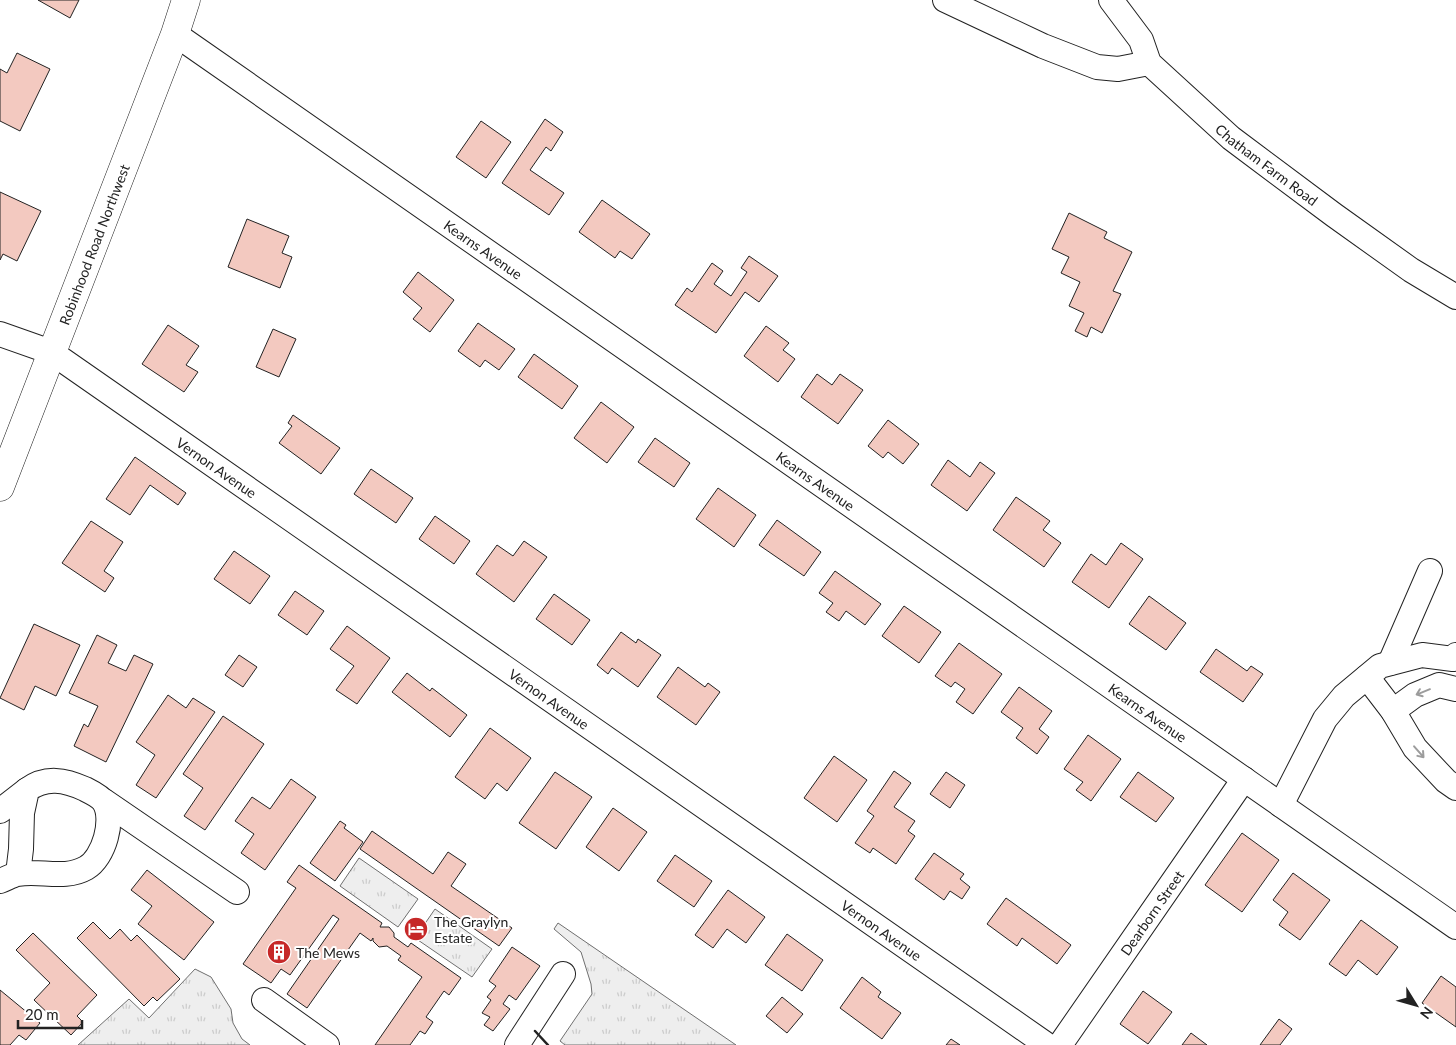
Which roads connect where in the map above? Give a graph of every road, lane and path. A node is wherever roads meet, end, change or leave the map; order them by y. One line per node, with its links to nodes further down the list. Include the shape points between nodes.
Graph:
1 (186, 0): 4 (main road, Robinhood Road Northwest)
2 (945, 0): 5 (street, via 1043,46 1097,67 1118,69)
3 (1110, 0): 5 (street, Chatham Farm Road, via 1141,40)
4 (175, 34): 8 (main road, Robinhood Road Northwest); 16 (street, Kearns Avenue)
5 (1149, 62): 6 (street, Chatham Farm Road, via 1231,138 1396,259)
6 (1456, 297)
7 (0, 334): 8 (street, Vernon Avenue)
8 (52, 352): 9 (main road, Robinhood Road Northwest); 29 (street, Vernon Avenue)
9 (0, 487)
10 (1430, 571): 12 (street)
11 (1456, 656): 12 (street, via 1453,659 1422,655)
12 (1390, 663): 13 (street, via 1380,666)
13 (1367, 677): 15 (street); 20 (street, via 1325,718)
14 (1456, 689): 15 (street, one-way to 15, via 1439,686 1415,695)
15 (1393, 711): 17 (street, one-way to 17, via 1415,748)
16 (1244, 779): 20 (street, Kearns Avenue); 30 (street, Dearborn Street)
17 (1456, 788)
18 (27, 790): 19 (street, via 34,784 56,780 79,787); 21 (street); 22 (street, via 22,813 22,848)
19 (104, 801): 22 (street, via 107,835 94,862 87,868 76,872); 23 (street)
20 (1281, 805): 24 (street, Kearns Avenue)
21 (0, 810)
22 (9, 878)
23 (237, 892)
24 (1456, 927)
25 (563, 974): 28 (street)
26 (264, 1000): 27 (street)
27 (327, 1045)
28 (517, 1045)
29 (1047, 1045)
30 (1060, 1045)

